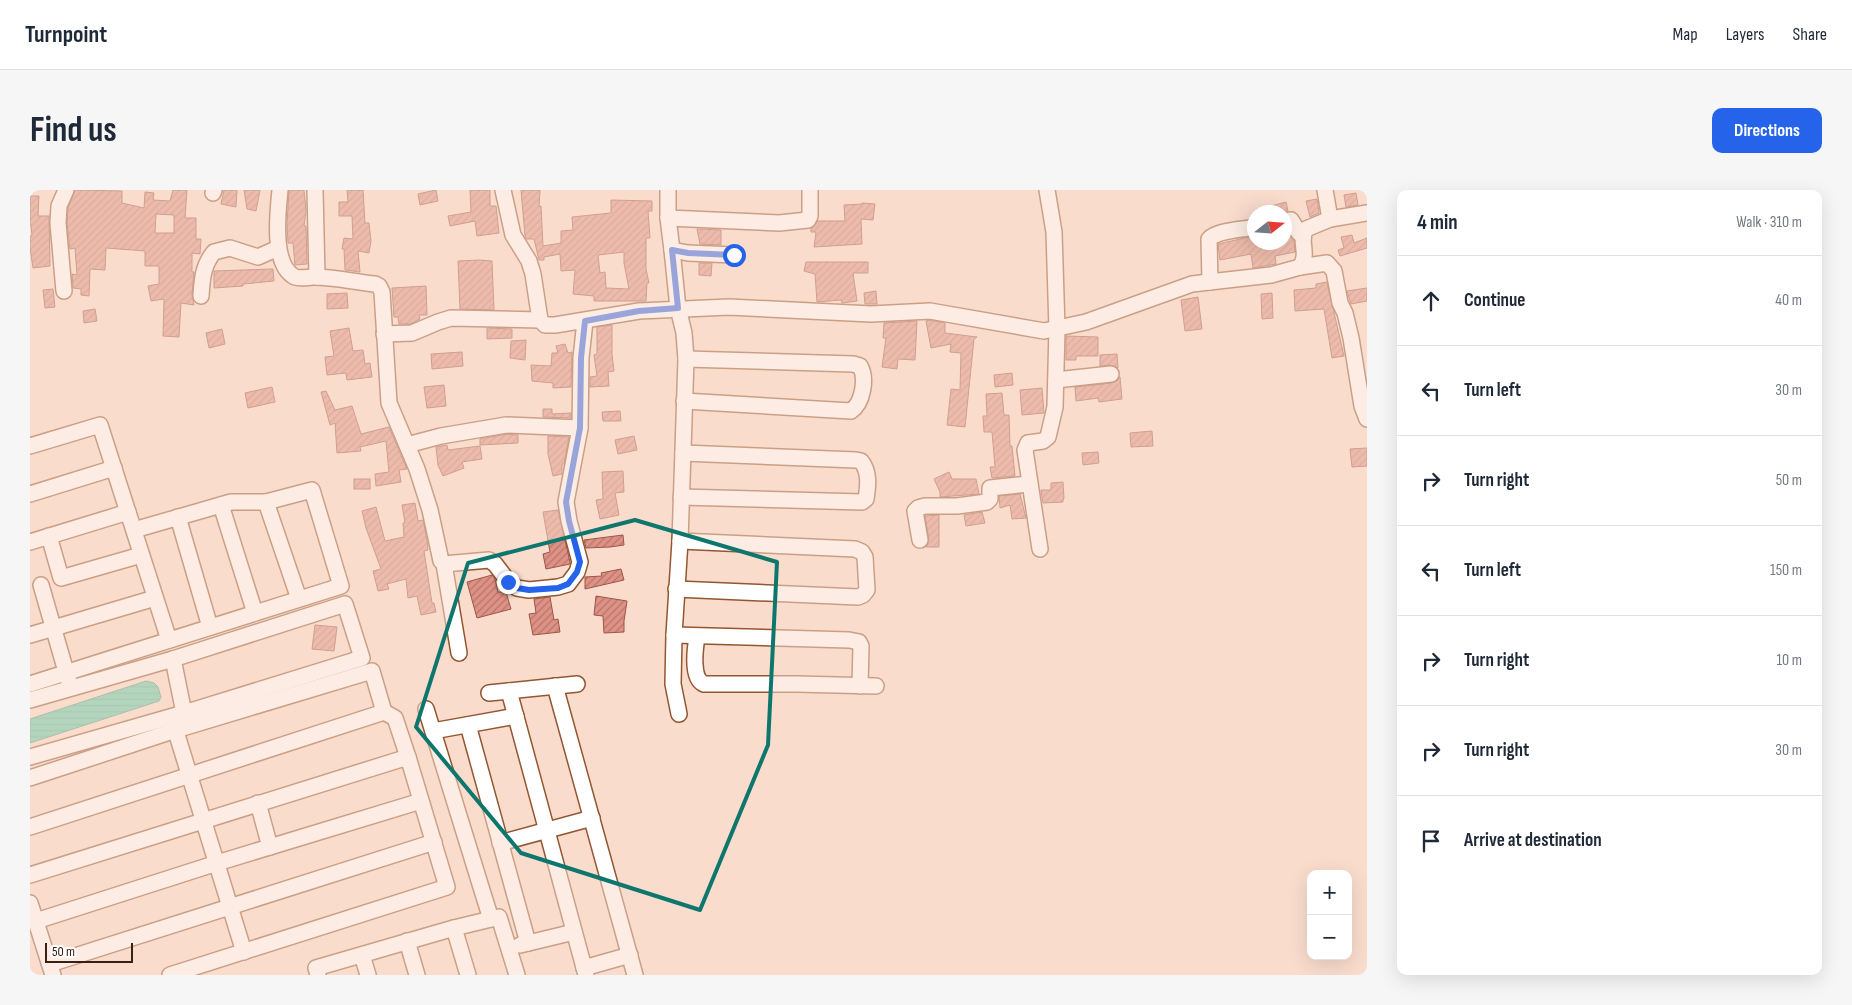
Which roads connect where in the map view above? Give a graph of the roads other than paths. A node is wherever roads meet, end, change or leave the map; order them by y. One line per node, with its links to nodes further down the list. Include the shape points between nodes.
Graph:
1 (66, 190): 21 (street, via 59,206 58,223)
2 (280, 190): 15 (street, via 276,222)
3 (315, 190): 19 (street)
4 (503, 190): 24 (street, via 513,235 533,274)
5 (668, 190): 10 (street)
6 (810, 190): 10 (street, via 808,220 763,222)
7 (1047, 190): 26 (street, via 1054,232)
8 (1325, 190): 11 (street)
9 (1367, 213): 11 (street)
10 (668, 218): 16 (street)
11 (1330, 220): 14 (street, via 1306,229)
12 (1292, 222): 14 (street)
13 (1247, 228): 20 (street, via 1220,232 1209,239)
14 (1303, 235): 18 (street, via 1305,255)
15 (278, 248): 19 (street, via 289,272 296,278); 22 (street, via 258,257 230,248 214,252 205,265)
16 (672, 250): 17 (street); 23 (street)
17 (734, 255)
18 (1300, 266): 20 (street, via 1271,275); 28 (street, via 1327,263 1331,266 1340,303)
19 (316, 277): 27 (street, via 378,286 382,292)
20 (1210, 282): 26 (street, via 1183,286 1086,322)
21 (64, 291)
22 (201, 296)
23 (678, 308): 25 (street); 26 (street, via 728,306 871,314 930,311 1044,331); 29 (street)
24 (540, 320): 25 (street, via 545,325); 27 (street, via 451,318 412,333)
25 (585, 321): 34 (street)
26 (1057, 329): 31 (street)
27 (384, 334): 35 (street, via 389,403)
28 (1360, 349): 33 (street, via 1362,406)
29 (686, 359): 32 (street); 32 (street, via 853,364 860,366 864,377 859,400 851,411)
30 (1111, 374): 31 (street)
31 (1056, 380): 39 (street, via 1055,406 1048,437 1025,446)
32 (684, 401): 37 (street)
33 (1367, 419)
34 (580, 428): 35 (street, via 506,425); 53 (street, via 566,502 580,562 568,584 529,590 508,582 489,560)
35 (407, 445): 53 (street, via 430,510)
36 (30, 446): 38 (street, via 100,425)
37 (683, 453): 41 (street); 41 (street, via 856,460 864,465 868,478 866,499 862,502)
38 (114, 468): 40 (street); 44 (street)
39 (1029, 484): 48 (street, via 990,488 987,502 918,508 915,513); 51 (street)
40 (30, 494)
41 (681, 497): 49 (street)
42 (266, 502): 43 (street); 58 (street); 58 (street, via 312,490 341,586)
43 (221, 505): 45 (street); 59 (street)
44 (128, 512): 46 (street); 47 (street)
45 (178, 517): 46 (street); 60 (street)
46 (134, 530): 52 (street)
47 (49, 536): 50 (street); 54 (street)
48 (920, 540)
49 (680, 541): 56 (street); 56 (street, via 856,549 865,556 866,590 858,597)
50 (30, 542)
51 (1040, 549)
52 (141, 555): 54 (street); 57 (street)
53 (444, 564): 66 (street)
54 (60, 578): 55 (street)
55 (35, 587): 61 (street)
56 (676, 589): 62 (street)
57 (155, 598): 61 (street); 65 (street)
58 (299, 599): 59 (street)
59 (255, 613): 60 (street)
60 (210, 627): 65 (street)
61 (53, 628): 63 (street); 68 (street)
62 (674, 635): 64 (street); 80 (street, via 674,684)
63 (30, 636)
64 (697, 637): 72 (street, via 859,642); 72 (street, via 694,659 697,678 704,684)
65 (169, 640): 68 (street)
66 (459, 653)
67 (173, 659): 74 (street); 82 (street); 82 (street, via 346,604 362,658)
68 (66, 673): 69 (street); 74 (street)
69 (30, 684)
70 (577, 684): 71 (street)
71 (555, 686): 75 (street); 91 (street)
72 (860, 686): 73 (street)
73 (876, 686)
74 (70, 688): 77 (street)
75 (509, 691): 76 (street); 81 (street)
76 (489, 693)
77 (30, 700)
78 (426, 709): 84 (street)
79 (384, 712): 82 (street, via 372,671); 86 (street, via 395,718); 87 (street)
80 (679, 714)
81 (516, 716): 83 (street); 94 (street)
82 (177, 720): 85 (street); 87 (street); 88 (street)
83 (468, 725): 84 (street); 96 (street)
84 (433, 731): 102 (street)
85 (30, 757)
86 (408, 757): 89 (street); 90 (street)
87 (190, 776): 92 (street); 93 (street)
88 (30, 778)
89 (422, 801): 95 (street); 97 (street)
90 (258, 803): 92 (street); 97 (street)
91 (592, 818): 94 (street); 111 (street)
92 (203, 820): 98 (street); 99 (street)
93 (30, 827)
94 (547, 830): 96 (street); 105 (street)
95 (434, 842): 101 (street); 109 (street, via 447,887)
96 (500, 843): 107 (street)
97 (270, 847): 98 (street)
98 (217, 863): 101 (street); 103 (street)
99 (30, 875)
100 (30, 902): 103 (street)
101 (230, 907): 109 (street); 112 (street)
102 (491, 919): 104 (street); 108 (street, via 499,917)
103 (36, 921): 112 (street)
104 (454, 928): 106 (street); 118 (street)
105 (574, 932): 107 (street); 113 (street)
106 (407, 941): 110 (street); 117 (street)
107 (528, 943): 108 (street)
108 (508, 948): 119 (street)
109 (244, 952): 114 (street)
110 (362, 955): 115 (street, via 316,968); 116 (street)
111 (630, 956): 113 (street); 120 (street)
112 (52, 969)
113 (585, 971)
114 (170, 975)
115 (318, 975)
116 (368, 975)
117 (417, 975)
118 (468, 975)
119 (517, 975)
120 (635, 975)

